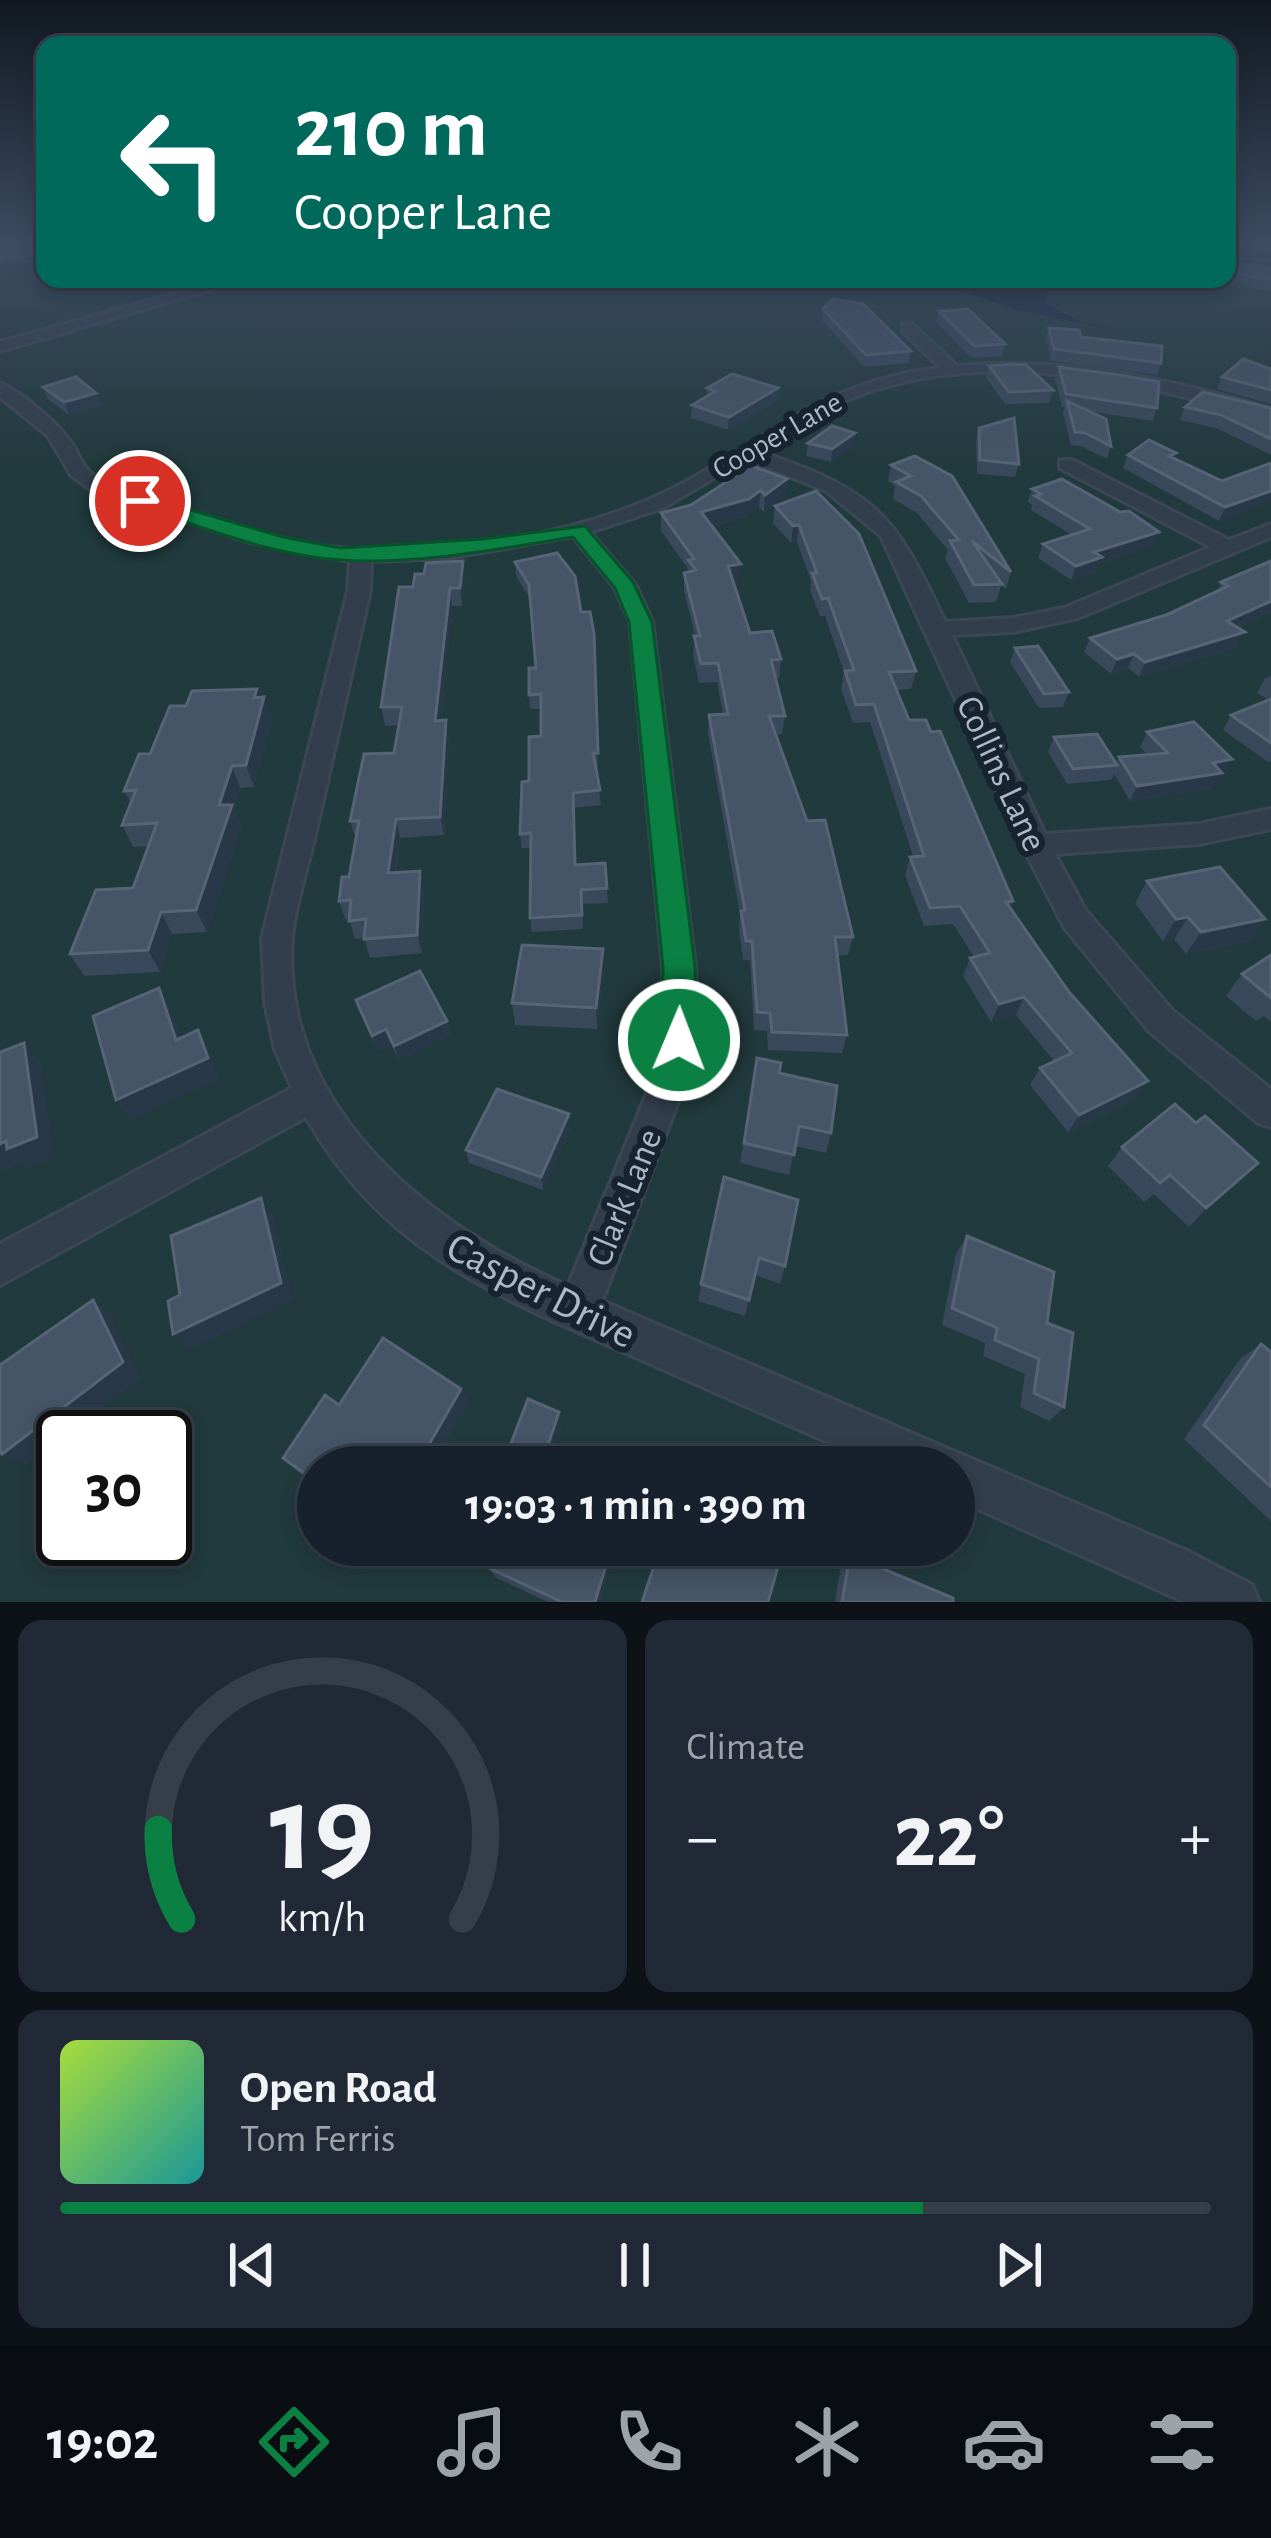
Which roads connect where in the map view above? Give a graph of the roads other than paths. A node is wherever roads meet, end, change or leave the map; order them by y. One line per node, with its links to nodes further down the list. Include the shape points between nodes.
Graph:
1 (114, 315): 3 (street)
2 (908, 328): 4 (street)
3 (0, 347)
4 (954, 372): 6 (street, Cooper Lane, via 1110,376); 7 (street, Cooper Lane, via 847,393)
5 (0, 388): 12 (street, Cooper Lane, via 63,443 77,472 103,487 280,543)
6 (1271, 414)
7 (742, 452): 9 (street, Cooper Lane, via 669,498); 13 (street, Collins Lane, via 818,479 873,513 898,544)
8 (1066, 464): 11 (street)
9 (578, 530): 12 (street, Cooper Lane); 19 (street, Clark Lane, via 626,586 640,622 682,1003 671,1076)
10 (1271, 530): 11 (street)
11 (1228, 548): 13 (street, via 1059,616)
12 (361, 554): 16 (street, Casper Drive, via 277,938 285,1025)
13 (937, 629): 15 (street, Collins Lane)
14 (1271, 819): 15 (street, via 1178,837)
15 (1036, 845): 17 (street, Collins Lane, via 1075,919 1121,979)
16 (312, 1095): 18 (street); 19 (street, Casper Drive, via 360,1169 409,1214 472,1261)
17 (1271, 1111)
18 (0, 1265)
19 (577, 1313): 20 (street, Casper Drive)
20 (887, 1446)
21 (975, 1484): 22 (street)
22 (1235, 1602)

